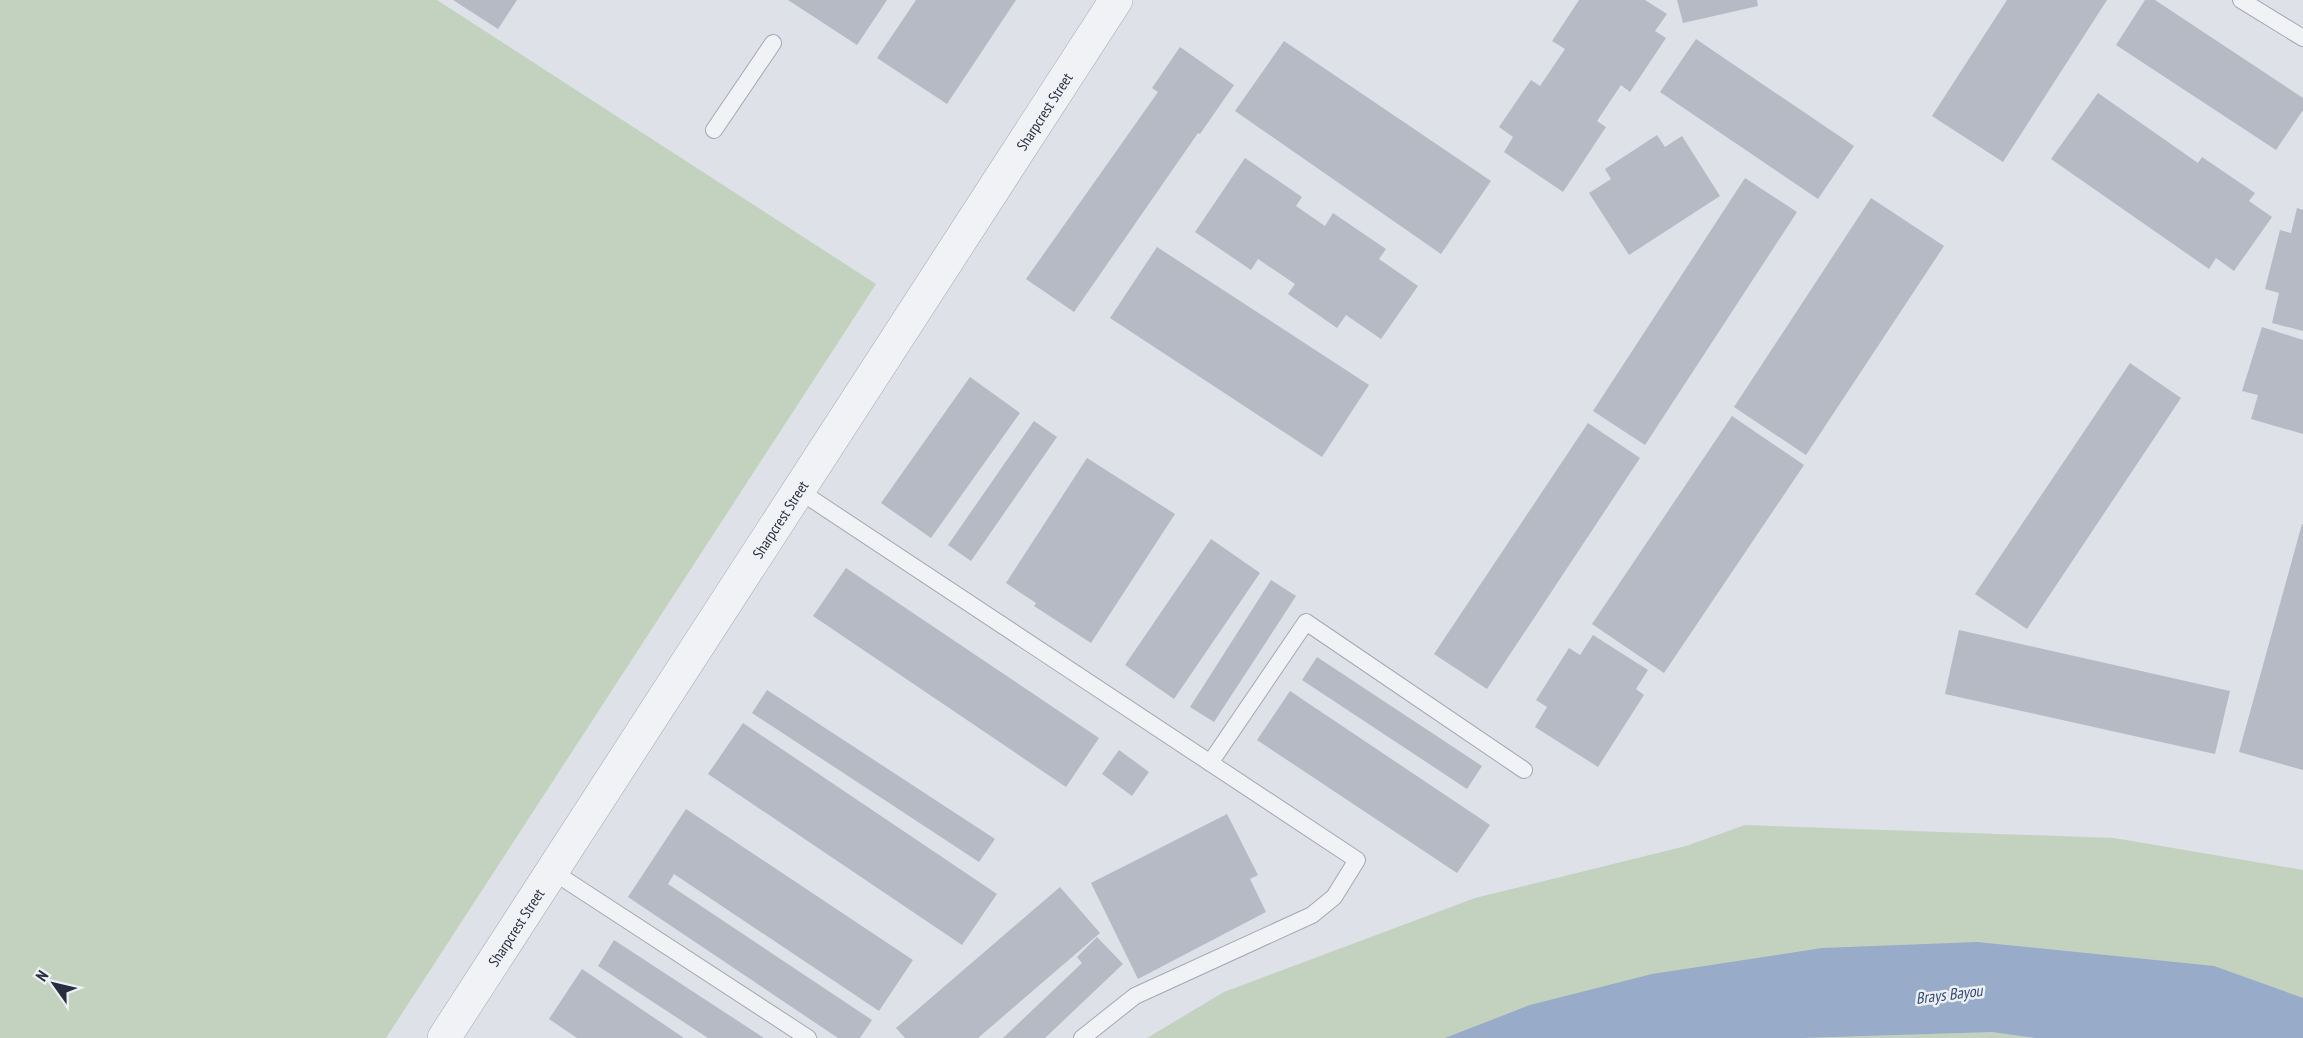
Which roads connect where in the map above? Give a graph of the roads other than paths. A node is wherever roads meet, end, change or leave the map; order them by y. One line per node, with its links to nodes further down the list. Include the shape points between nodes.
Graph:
1 (1116, 0): 6 (street, Sharpcrest Street)
2 (2241, 0): 3 (lane)
3 (2303, 38)
4 (772, 43): 5 (lane)
5 (714, 130)
6 (798, 490): 7 (lane); 9 (street, Sharpcrest Street)
7 (1210, 763): 8 (lane, via 1306,622); 12 (lane, via 1357,860 1334,897 1312,915 1135,996)
8 (1524, 770)
9 (552, 871): 10 (street, Sharpcrest Street); 11 (lane)
10 (444, 1038)
11 (808, 1038)
12 (1082, 1038)

